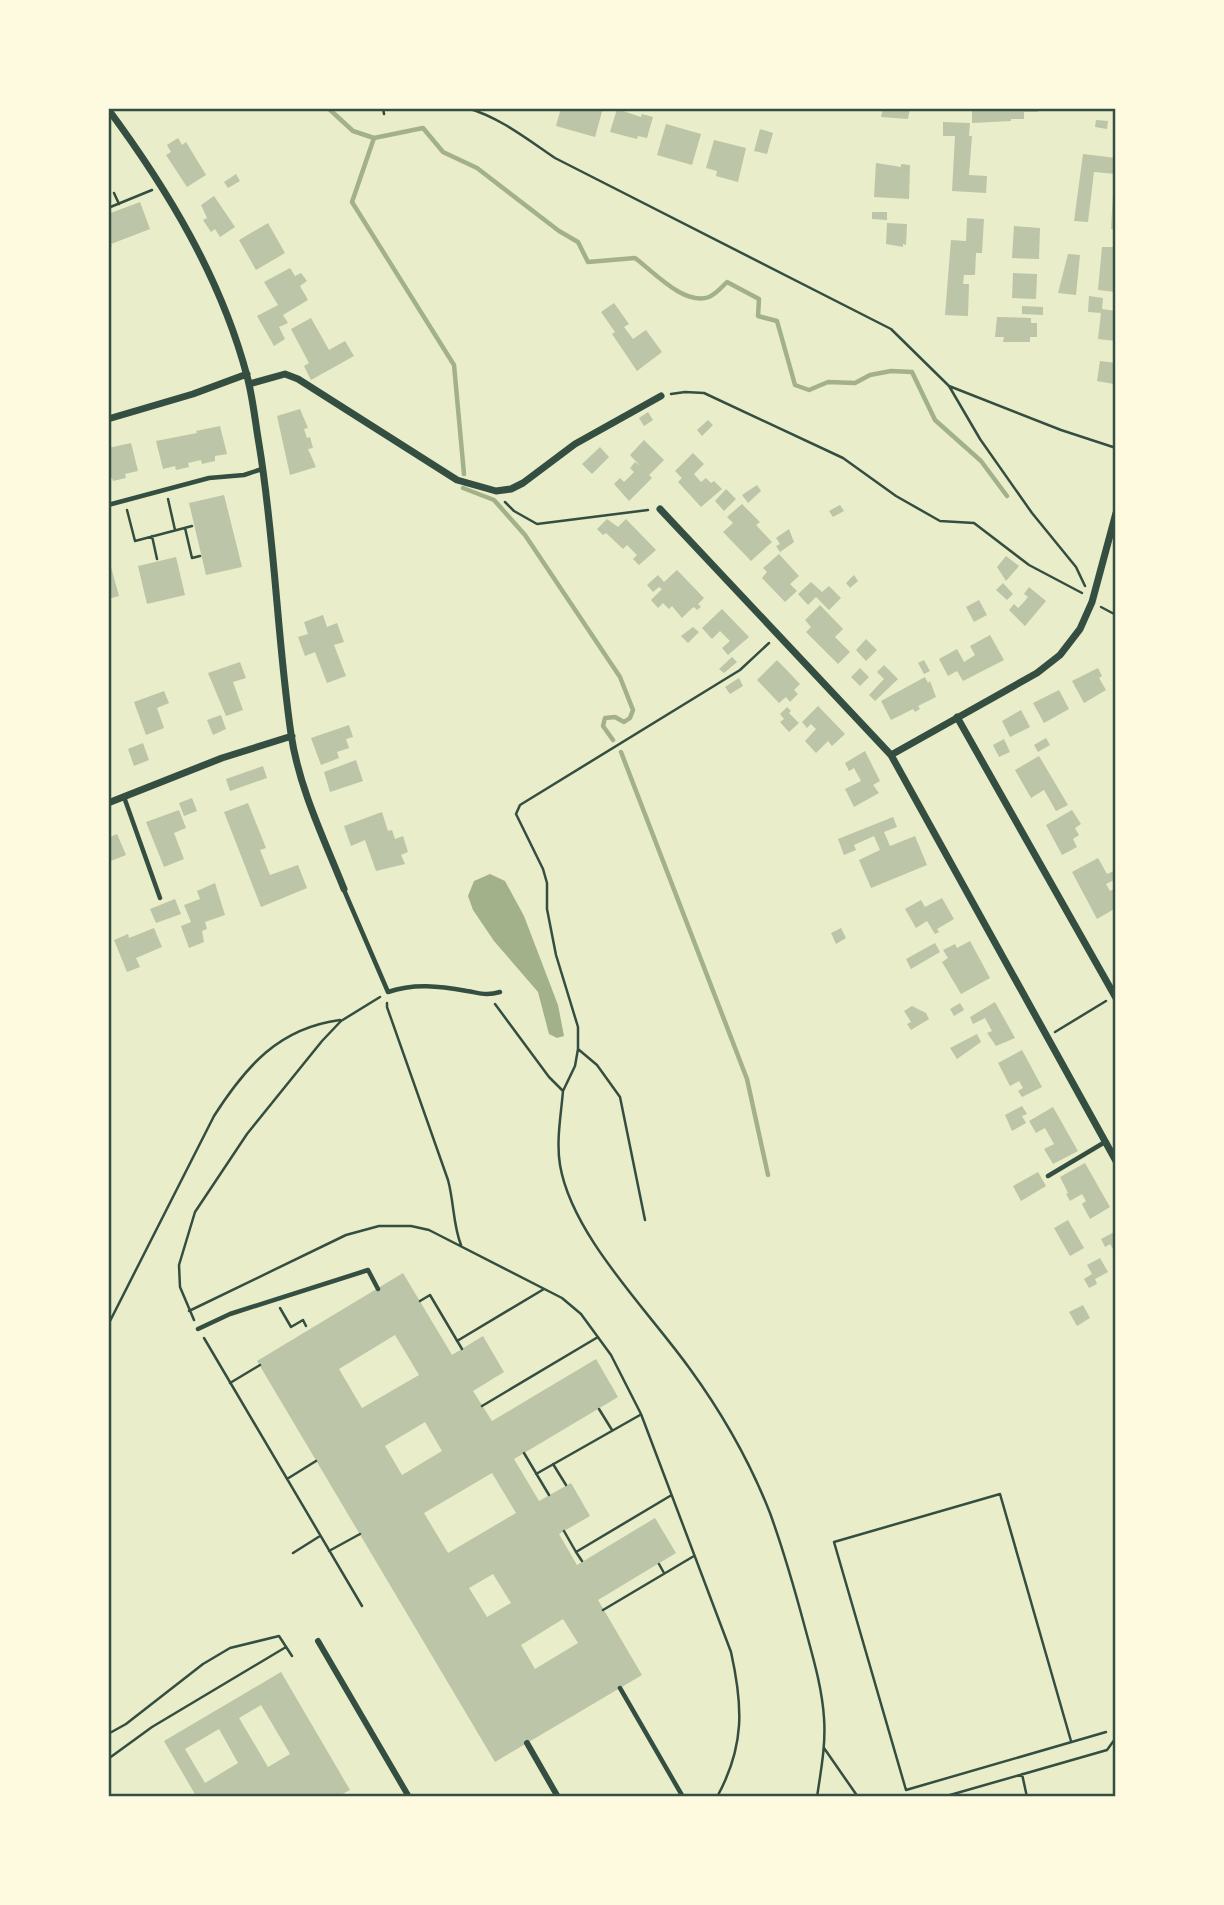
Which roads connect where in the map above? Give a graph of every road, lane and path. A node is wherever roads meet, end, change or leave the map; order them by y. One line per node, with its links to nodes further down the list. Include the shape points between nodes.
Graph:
1 (383, 108): 4 (path)
2 (467, 108): 10 (path)
3 (108, 109): 5 (street)
4 (384, 114)
5 (162, 186): 7 (path); 11 (street, via 219,295)
6 (114, 192): 7 (path)
7 (119, 204): 8 (path)
8 (108, 208)
9 (734, 243): 10 (path)
10 (732, 248): 13 (path, via 891,329)
11 (247, 374): 12 (street); 15 (street)
12 (249, 384): 17 (street); 19 (street, via 285,374 298,379 457,480)
13 (948, 386): 16 (path); 30 (path, via 1032,513 1076,567)
14 (661, 396): 19 (street, via 575,444 511,489); 30 (path, via 704,393 843,458 940,520 974,523 1029,565 1078,589)
15 (108, 419)
16 (1115, 448)
17 (263, 469): 18 (lane); 34 (street)
18 (166, 489): 20 (lane); 26 (path)
19 (496, 491): 22 (path, via 514,511 537,524)
20 (125, 500): 21 (lane); 27 (path, via 135,541)
21 (108, 505)
22 (660, 509): 32 (street)
23 (1115, 513): 30 (street)
24 (192, 526): 25 (path)
25 (185, 528): 26 (path); 28 (path, via 192,558)
26 (175, 530): 27 (path)
27 (152, 536): 29 (path)
28 (200, 556)
29 (157, 559)
30 (1092, 602): 31 (path); 33 (street, via 1080,629 1060,655 1037,673)
31 (1115, 615)
32 (779, 635): 35 (street); 46 (path, via 740,670 520,804 516,814 547,883 547,909 578,1027)
33 (957, 717): 35 (street); 43 (street)
34 (292, 736): 36 (street); 38 (street, via 311,809)
35 (891, 755): 45 (street)
36 (124, 796): 37 (street); 39 (lane)
37 (108, 803)
38 (344, 889): 40 (lane)
39 (160, 898)
40 (388, 992): 42 (lane, via 416,985); 44 (path); 52 (path, via 387,1007 448,1180)
41 (499, 992): 42 (lane)
42 (486, 996): 47 (path)
43 (1115, 997): 45 (path)
44 (343, 1020): 57 (path, via 247,1134 195,1212 179,1265 180,1287); 58 (path, via 319,1023 282,1039 231,1090)
45 (1046, 1037): 48 (street)
46 (579, 1049): 47 (path); 51 (path, via 620,1097)
47 (563, 1091): 99 (path, via 560,1163 574,1208 603,1256 730,1429 769,1511 810,1645 824,1715)
48 (1105, 1142): 49 (street); 50 (lane)
49 (1115, 1161)
50 (1048, 1175)
51 (645, 1220)
52 (461, 1245): 54 (path); 57 (path, via 429,1230 379,1226 346,1235)
53 (378, 1289): 55 (lane, via 368,1270)
54 (544, 1289): 61 (path, via 581,1314); 62 (path)
55 (275, 1300): 59 (path, via 291,1327 303,1320); 60 (lane)
56 (420, 1301): 62 (path, via 430,1295)
57 (189, 1311): 60 (path)
58 (108, 1325)
59 (306, 1326)
60 (198, 1329): 65 (path)
61 (598, 1337): 66 (path); 68 (path)
62 (457, 1341): 63 (path)
63 (462, 1349)
64 (260, 1365): 65 (path)
65 (230, 1382): 74 (path)
66 (482, 1406)
67 (599, 1409): 69 (path)
68 (641, 1414): 69 (path); 77 (path)
69 (611, 1430): 72 (path)
70 (524, 1453): 73 (path)
71 (316, 1461): 74 (path)
72 (553, 1464): 73 (path); 75 (path)
73 (536, 1474): 76 (path)
74 (287, 1479): 80 (path)
75 (566, 1485)
76 (549, 1495)
77 (670, 1496): 82 (path); 84 (path)
78 (564, 1531): 82 (path)
79 (360, 1534): 81 (path)
80 (320, 1536): 81 (path); 83 (path)
81 (329, 1551): 88 (path)
82 (576, 1552): 85 (path)
83 (293, 1553)
84 (694, 1556): 87 (path); 105 (path, via 739,1688 741,1725 734,1761)
85 (582, 1562)
86 (659, 1564): 87 (path)
87 (664, 1574): 89 (path)
88 (362, 1606)
89 (603, 1610)
90 (318, 1641): 102 (street)
91 (286, 1647): 92 (path); 95 (path, via 279,1636 230,1647); 100 (path, via 152,1727)
92 (292, 1656)
93 (620, 1688): 104 (lane)
94 (1105, 1732): 97 (path)
95 (108, 1734)
96 (1115, 1739): 101 (path, via 1107,1751)
97 (1072, 1741): 97 (path, via 906,1790 834,1542 1000,1494)
98 (527, 1743): 103 (street)
99 (824, 1748): 106 (path); 107 (path)
100 (108, 1759)
101 (1022, 1774): 108 (path); 109 (path)
102 (409, 1797)
103 (558, 1797)
104 (683, 1797)
105 (717, 1797)
106 (817, 1797)
107 (858, 1797)
108 (943, 1797)
109 (1027, 1797)

